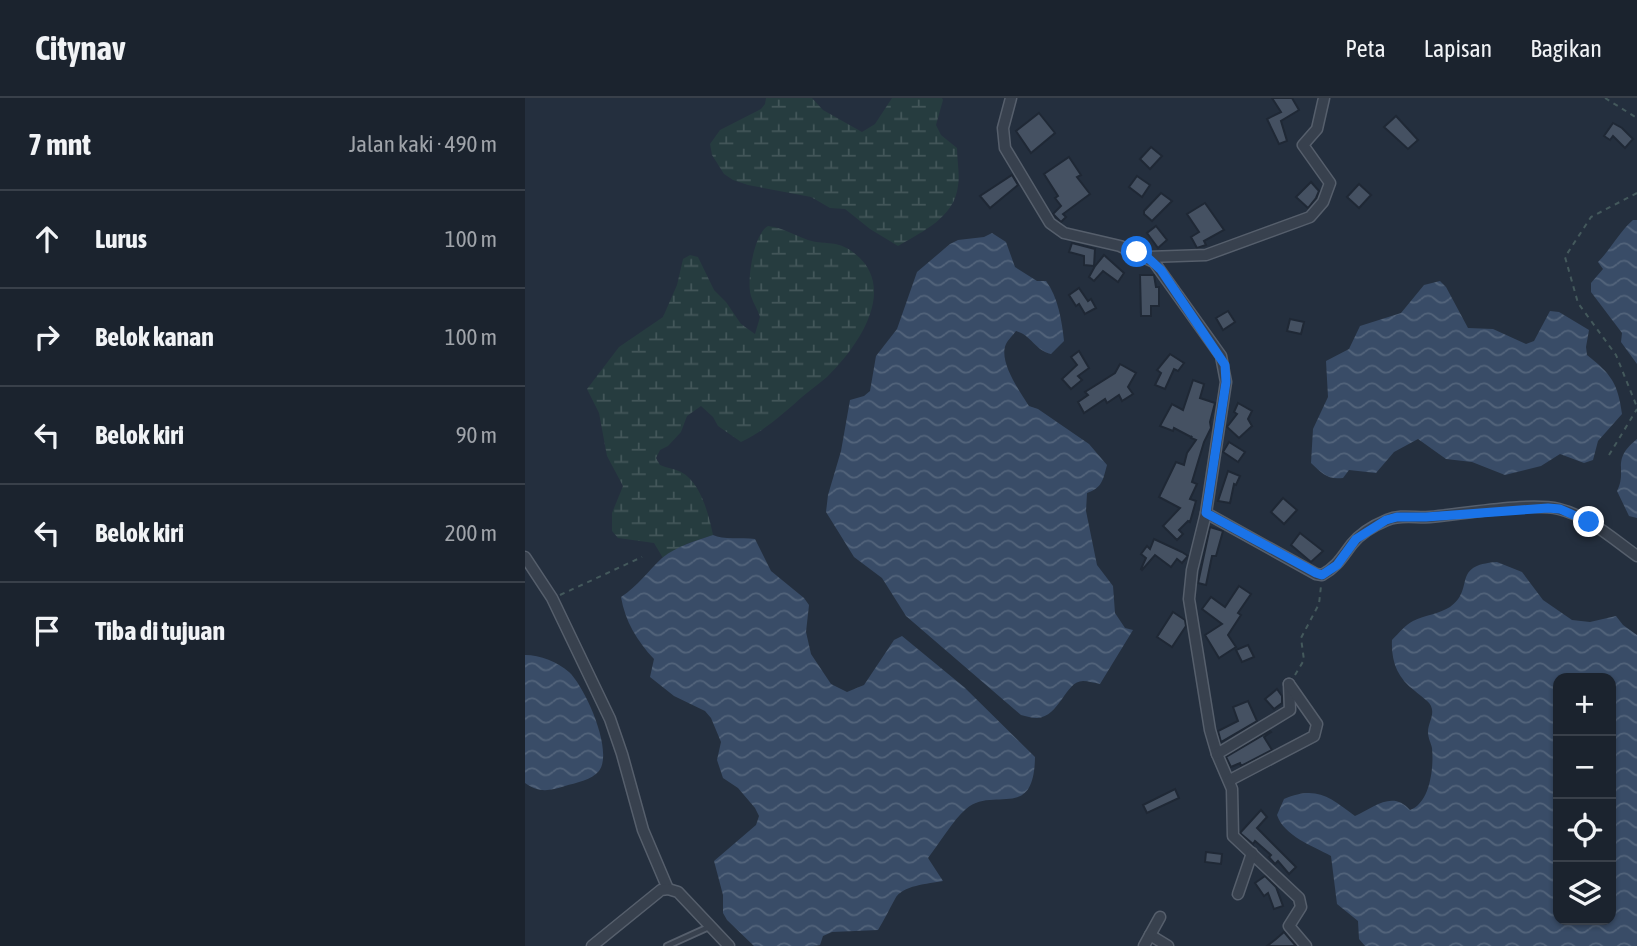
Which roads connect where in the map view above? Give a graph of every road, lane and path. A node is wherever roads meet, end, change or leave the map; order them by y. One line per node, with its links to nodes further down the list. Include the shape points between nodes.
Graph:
1 (1011, 98): 6 (street, via 1003,128 1005,148 1050,223 1064,233)
2 (1324, 98): 6 (street, via 1317,129 1303,145 1329,183 1324,202 1310,217 1206,255)
3 (1605, 98): 4 (path)
4 (1637, 118)
5 (1637, 193): 7 (path, via 1591,217 1565,257 1578,303 1616,355)
6 (1147, 257): 9 (street, via 1161,270 1225,365)
7 (1637, 408): 8 (path)
8 (1609, 455)
9 (1206, 513): 13 (street); 16 (street, via 1189,599)
10 (1637, 556): 13 (street, via 1574,515 1560,509 1528,508 1386,520 1356,539 1337,565)
11 (525, 557): 14 (street)
12 (642, 557): 14 (path)
13 (1322, 575): 15 (path, via 1319,604 1301,638 1304,660)
14 (552, 598): 19 (street, via 610,719 643,830)
15 (1289, 684): 16 (street, via 1290,710); 17 (street, via 1317,724 1314,736)
16 (1217, 754): 17 (street)
17 (1230, 780): 18 (street, via 1233,836)
18 (1252, 853): 20 (street); 29 (street, via 1299,898 1301,908 1289,926)
19 (668, 889): 22 (street, via 678,892); 24 (street)
20 (1238, 894)
21 (1160, 917): 23 (street)
22 (711, 926): 25 (lane); 26 (street)
23 (1150, 934): 27 (street); 28 (street)
24 (592, 946)
25 (667, 946)
26 (729, 946)
27 (1144, 946)
28 (1168, 946)
29 (1306, 946)

